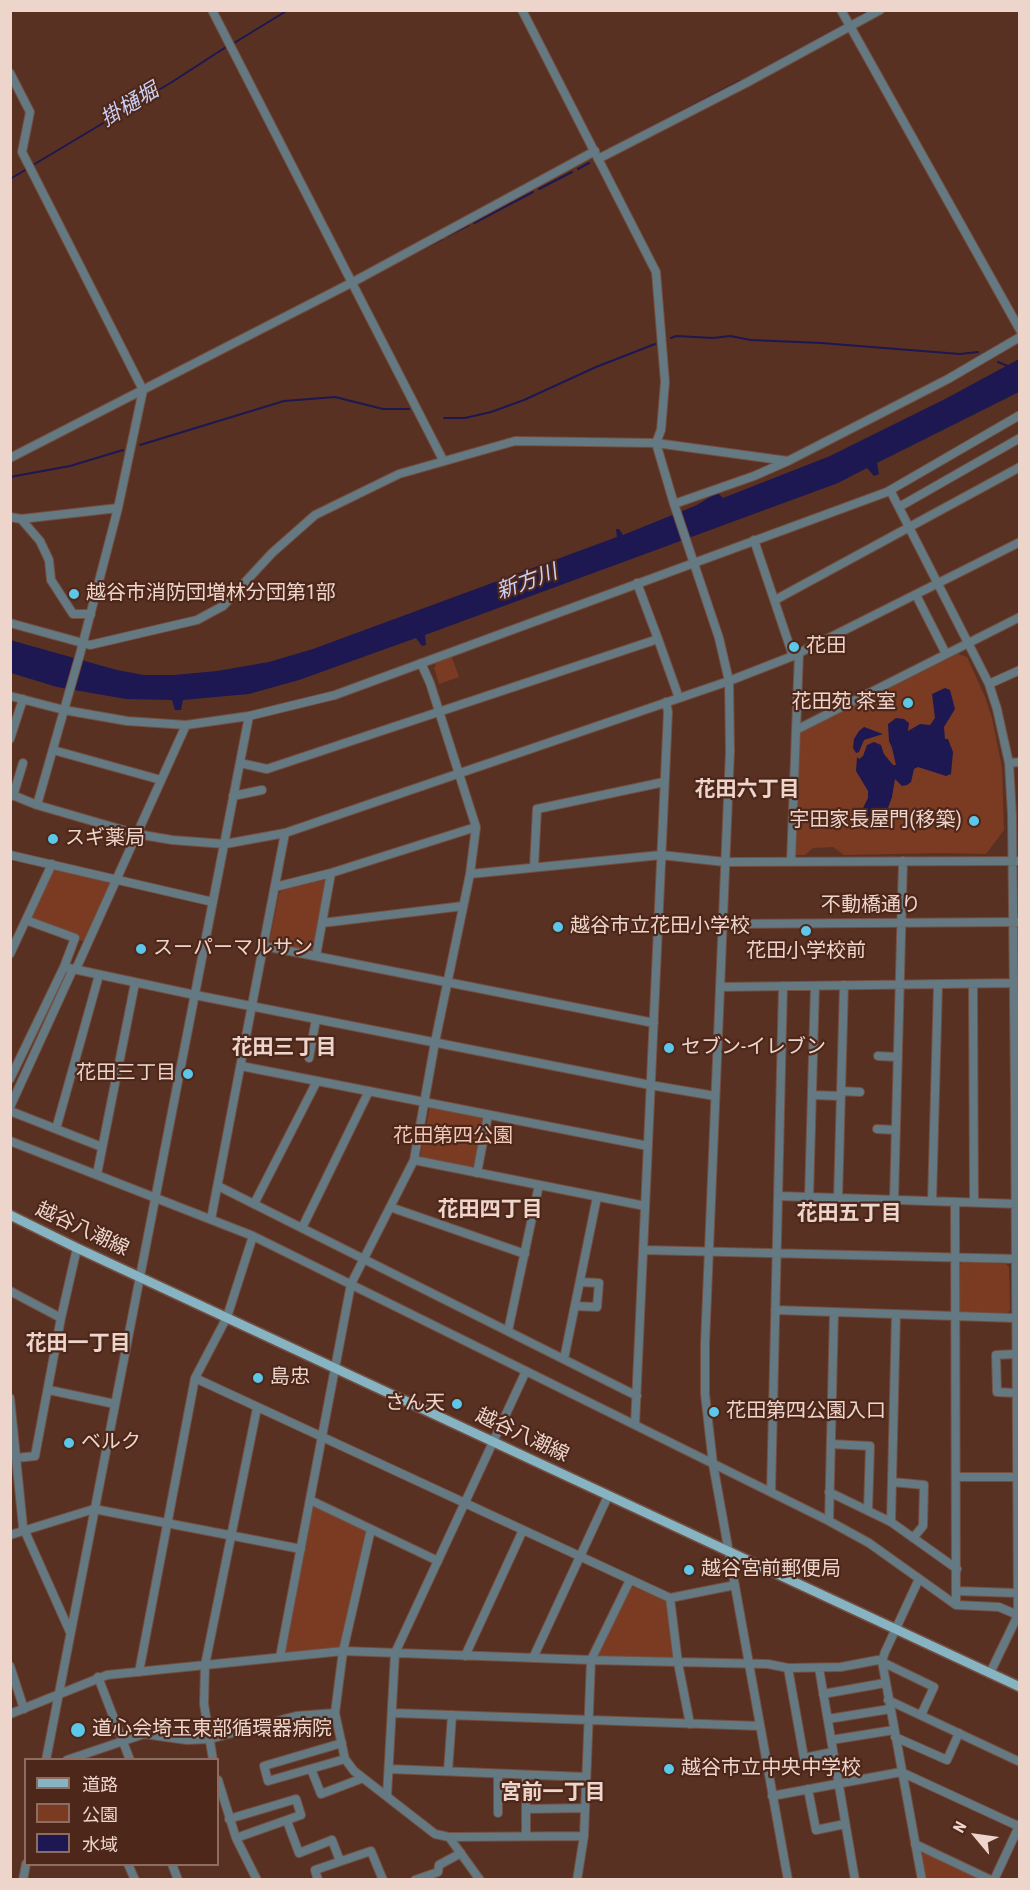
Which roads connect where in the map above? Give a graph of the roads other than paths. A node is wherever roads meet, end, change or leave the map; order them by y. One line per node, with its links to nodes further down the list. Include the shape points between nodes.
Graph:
1 (212, 10): 8 (street)
2 (522, 10): 7 (street)
3 (841, 10): 5 (street)
4 (880, 10): 5 (street)
5 (850, 27): 7 (street); 9 (street)
6 (10, 73): 11 (street, via 30,112 22,152)
7 (596, 155): 8 (street); 14 (street, via 656,272 665,382 661,430)
8 (353, 282): 11 (street); 16 (street)
9 (1020, 330)
10 (1020, 337): 17 (street, via 948,379)
11 (143, 390): 15 (street); 22 (street)
12 (1020, 415): 19 (street)
13 (1020, 438): 21 (street)
14 (656, 443): 16 (street, via 515,441); 17 (street); 20 (street)
15 (10, 458)
16 (443, 460): 38 (street, via 399,474 315,516 211,614)
17 (788, 461): 20 (street)
18 (1020, 467): 25 (street)
19 (890, 490): 21 (street); 26 (street)
20 (674, 504): 28 (street)
21 (899, 507): 25 (street)
22 (118, 508): 24 (street); 33 (street)
23 (10, 518): 24 (street)
24 (21, 519): 33 (street, via 40,541 49,560 51,580 72,614)
25 (909, 526): 30 (street); 32 (street)
26 (754, 540): 28 (street); 32 (street)
27 (1020, 542): 30 (street)
28 (695, 562): 29 (street); 43 (street)
29 (637, 583): 36 (street); 41 (street)
30 (939, 583): 31 (street); 37 (street)
31 (916, 595): 39 (street); 40 (street)
32 (775, 600): 39 (street)
33 (90, 614): 38 (street)
34 (1020, 617): 37 (street)
35 (10, 623): 38 (street)
36 (658, 639): 46 (street); 50 (street)
37 (969, 642): 40 (street); 44 (street)
38 (83, 644): 49 (street)
39 (796, 654): 43 (street); 53 (street)
40 (946, 654): 53 (street)
41 (422, 663): 50 (street); 51 (street, via 335,695)
42 (1020, 670): 44 (street)
43 (729, 681): 46 (street); 76 (street)
44 (989, 684): 59 (street)
45 (10, 696): 47 (street)
46 (679, 698): 48 (street)
47 (23, 699): 49 (street); 54 (street)
48 (666, 702): 60 (street); 62 (street)
49 (64, 710): 52 (street, via 127,721); 55 (street)
50 (438, 712): 58 (street, via 267,769); 60 (street)
51 (249, 716): 52 (street); 58 (street)
52 (186, 725): 61 (street)
53 (796, 730): 77 (street)
54 (10, 739)
55 (52, 750): 61 (street); 66 (street)
56 (1020, 762): 59 (street)
57 (23, 763): 64 (street)
58 (240, 763): 65 (street)
59 (1010, 763): 67 (street)
60 (459, 773): 68 (street); 69 (street)
61 (161, 780): 70 (street)
62 (664, 782): 73 (street); 79 (street, via 537,809)
63 (262, 790): 65 (street)
64 (12, 795): 66 (street)
65 (233, 796): 71 (street)
66 (37, 805): 70 (street)
67 (1016, 815): 75 (street)
68 (476, 827): 80 (street); 81 (street)
69 (285, 833): 71 (street); 83 (street)
70 (137, 834): 71 (street); 82 (street)
71 (225, 844): 85 (street)
72 (10, 855): 78 (street)
73 (661, 855): 76 (street); 79 (street); 110 (street)
74 (903, 861): 75 (street); 77 (street); 90 (street)
75 (1016, 861): 84 (street)
76 (725, 862): 77 (street); 91 (street)
77 (791, 862)
78 (52, 864): 82 (street); 87 (street)
79 (534, 867): 81 (street)
80 (331, 873): 83 (street); 89 (street)
81 (470, 874): 86 (street)
82 (116, 879): 85 (street); 95 (street)
83 (275, 887): 92 (street)
84 (1016, 896): 88 (street)
85 (213, 903): 107 (street)
86 (463, 906): 89 (street); 97 (street)
87 (26, 920): 93 (street); 95 (street, via 75,938)
88 (1016, 922): 90 (street, 不動橋通り); 99 (street)
89 (322, 923): 94 (street)
90 (902, 923): 91 (street, 不動橋通り); 101 (street)
91 (723, 924): 106 (street)
92 (264, 946): 94 (street); 108 (street)
93 (10, 954)
94 (316, 956): 97 (street)
95 (71, 968): 96 (street); 116 (street); 126 (street)
96 (99, 975): 98 (street); 128 (street)
97 (447, 982): 110 (street); 111 (street)
98 (135, 983): 107 (street); 133 (street)
99 (1014, 983): 100 (street); 122 (street)
100 (973, 984): 102 (street); 148 (street)
101 (900, 985): 102 (street); 105 (street); 113 (street)
102 (938, 985): 146 (street)
103 (783, 986): 104 (street); 106 (street); 140 (street)
104 (815, 986): 105 (street); 123 (street)
105 (844, 986): 121 (street)
106 (720, 987): 124 (street)
107 (195, 995): 108 (street); 141 (street)
108 (252, 1006): 109 (street); 115 (street)
109 (316, 1019): 111 (street); 114 (street)
110 (654, 1023): 118 (street)
111 (435, 1042): 118 (street); 125 (street)
112 (878, 1056): 113 (street)
113 (898, 1057): 130 (street)
114 (309, 1058)
115 (241, 1066): 117 (street); 139 (street)
116 (10, 1079)
117 (317, 1081): 119 (street); 150 (street)
118 (650, 1085): 124 (street); 132 (street)
119 (369, 1091): 125 (street); 155 (street)
120 (860, 1092): 121 (street)
121 (841, 1094): 123 (street); 144 (street)
122 (1017, 1094): 134 (street)
123 (812, 1095): 143 (street)
124 (716, 1096): 159 (street)
125 (424, 1102): 127 (street); 135 (street)
126 (10, 1109): 128 (street)
127 (488, 1115): 132 (street); 136 (street)
128 (56, 1129): 133 (street)
129 (877, 1129): 130 (street)
130 (896, 1130): 145 (street)
131 (10, 1141): 137 (street)
132 (648, 1146): 151 (street)
133 (102, 1147): 137 (street)
134 (1018, 1150): 149 (street)
135 (414, 1160): 136 (street); 152 (street)
136 (477, 1173): 138 (street)
137 (97, 1174): 141 (street)
138 (539, 1185): 142 (street); 160 (street)
139 (218, 1186): 150 (street); 154 (street)
140 (778, 1196): 143 (street); 161 (street)
141 (155, 1197): 154 (street); 165 (street)
142 (597, 1197): 151 (street); 166 (street)
143 (809, 1197): 144 (street)
144 (838, 1198): 145 (street)
145 (894, 1200): 146 (street)
146 (932, 1201): 147 (street)
147 (955, 1202): 148 (street); 162 (street)
148 (974, 1202): 149 (street)
149 (1018, 1203): 164 (street)
150 (254, 1204): 155 (street)
151 (645, 1206): 158 (street)
152 (390, 1207): 160 (street); 163 (street)
153 (10, 1215): 157 (main road, 越谷八潮線)
154 (211, 1219): 156 (street)
155 (302, 1228): 163 (street)
156 (253, 1236): 167 (street); 175 (street)
157 (77, 1248): 165 (main road, 越谷八潮線); 176 (street)
158 (643, 1250): 159 (street); 186 (street)
159 (709, 1251): 161 (street); 195 (street, via 705,1385)
160 (525, 1254): 178 (street)
161 (777, 1254): 162 (street); 171 (street)
162 (955, 1258): 164 (street); 174 (street)
163 (363, 1259): 167 (street); 178 (street)
164 (1017, 1259): 169 (street)
165 (140, 1277): 175 (main road, 越谷八潮線); 188 (street)
166 (580, 1282): 170 (street); 170 (street, via 599,1283 597,1307)
167 (351, 1284): 181 (street); 182 (street)
168 (10, 1291): 176 (street)
169 (1017, 1302): 177 (street)
170 (575, 1306): 180 (street)
171 (775, 1310): 172 (street); 199 (street)
172 (834, 1312): 173 (street); 193 (street)
173 (896, 1314): 174 (street); 198 (street)
174 (954, 1316): 177 (street); 196 (street)
175 (227, 1317): 181 (main road, 越谷八潮線); 183 (street)
176 (62, 1318): 184 (street)
177 (1016, 1318): 179 (street)
178 (508, 1331): 180 (street)
179 (1016, 1354): 185 (street); 185 (street, via 996,1355 997,1392)
180 (564, 1359): 186 (street)
181 (335, 1368): 191 (street); 192 (main road, 越谷八潮線)
182 (526, 1371): 190 (street); 192 (street)
183 (195, 1378): 189 (street); 208 (street)
184 (49, 1390): 188 (street); 194 (street, via 35,1456)
185 (1016, 1393): 197 (street)
186 (637, 1396): 190 (street)
187 (10, 1398): 194 (street)
188 (115, 1404): 204 (street)
189 (257, 1408): 191 (street); 213 (street)
190 (635, 1425): 195 (street)
191 (322, 1437): 202 (street); 203 (street)
192 (493, 1442): 201 (main road, 越谷八潮線); 203 (street)
193 (831, 1444): 200 (street); 205 (street, via 870,1446)
194 (16, 1458): 211 (street)
195 (713, 1464): 199 (street); 216 (street)
196 (956, 1477): 197 (street); 219 (street)
197 (1018, 1477): 224 (street)
198 (892, 1482): 207 (street); 214 (street, via 924,1485 923,1526)
199 (771, 1492): 206 (street)
200 (830, 1492): 205 (street); 206 (street)
201 (608, 1496): 216 (main road, 越谷八潮線); 217 (street)
202 (310, 1500): 209 (street); 215 (street)
203 (465, 1503): 210 (street); 218 (street)
204 (94, 1509): 208 (street); 211 (street); 229 (street)
205 (868, 1510): 207 (street)
206 (829, 1521): 220 (street, via 869,1543)
207 (891, 1522): 214 (street)
208 (167, 1523): 213 (street); 243 (street)
209 (371, 1529): 218 (street); 230 (street)
210 (523, 1530): 217 (street); 232 (street)
211 (25, 1531): 212 (street); 229 (street)
212 (10, 1535)
213 (231, 1535): 215 (street); 239 (street)
214 (913, 1538): 219 (street)
215 (301, 1549): 233 (street)
216 (729, 1552): 222 (street); 228 (main road, 越谷八潮線)
217 (580, 1556): 221 (street); 234 (street)
218 (438, 1561): 231 (street)
219 (957, 1569): 223 (street)
220 (919, 1579): 226 (street); 228 (street)
221 (630, 1580): 225 (street); 235 (street)
222 (735, 1585): 225 (street); 238 (street)
223 (957, 1591): 224 (street); 226 (street)
224 (1017, 1593): 227 (street)
225 (670, 1598): 237 (street)
226 (956, 1605): 227 (street, via 999,1607)
227 (1018, 1616): 244 (street)
228 (895, 1629): 236 (street); 244 (main road, 越谷八潮線)
229 (70, 1633): 248 (street)
230 (343, 1651): 231 (street); 233 (street); 252 (street)
231 (395, 1653): 232 (street); 253 (street)
232 (465, 1656): 234 (street)
233 (280, 1657): 239 (street)
234 (533, 1658): 235 (street)
235 (591, 1660): 237 (street); 258 (street)
236 (882, 1661): 242 (street); 246 (street); 256 (street, via 934,1687)
237 (678, 1663): 238 (street); 259 (street)
238 (749, 1664): 241 (street); 260 (street)
239 (205, 1665): 243 (street); 263 (street, via 204,1704)
240 (10, 1666): 251 (street)
241 (788, 1668): 242 (street); 267 (street, via 804,1758)
242 (819, 1668): 249 (street)
243 (139, 1672): 245 (street)
244 (990, 1673): 247 (main road, 越谷八潮線)
245 (98, 1677): 248 (street); 264 (street)
246 (885, 1683): 249 (street); 250 (street)
247 (1020, 1687)
248 (58, 1694): 251 (street); 268 (street)
249 (824, 1694): 257 (street)
250 (889, 1705): 256 (street); 257 (street); 262 (street)
251 (24, 1709): 254 (street)
252 (335, 1713): 263 (street, via 296,1716); 266 (street)
253 (393, 1713): 255 (street); 275 (street)
254 (10, 1714)
255 (452, 1715): 258 (street); 276 (street)
256 (921, 1715): 261 (street)
257 (828, 1719): 265 (street)
258 (588, 1720): 259 (street); 280 (street)
259 (690, 1724): 260 (street)
260 (760, 1726): 286 (street)
261 (959, 1733): 262 (street, via 946,1760); 273 (street)
262 (894, 1734): 265 (street); 277 (street)
263 (210, 1739): 264 (street, via 144,1734); 271 (street)
264 (122, 1740): 269 (street); 270 (street)
265 (831, 1740): 267 (street)
266 (342, 1743): 272 (street); 274 (street, via 264,1766 268,1781)
267 (833, 1752): 283 (street)
268 (46, 1758)
269 (78, 1758)
270 (129, 1758)
271 (213, 1758)
272 (345, 1759): 274 (street); 281 (street)
273 (1020, 1762)
274 (311, 1769): 281 (street, via 321,1794)
275 (389, 1769): 276 (street); 285 (street)
276 (448, 1771): 278 (street)
277 (902, 1772): 283 (street); 293 (street); 298 (street)
278 (498, 1774): 279 (street); 289 (street)
279 (526, 1775): 280 (street); 288 (street)
280 (586, 1777): 287 (street)
281 (363, 1778): 285 (street)
282 (219, 1784): 290 (street)
283 (838, 1784): 284 (street); 292 (street)
284 (808, 1789): 286 (street); 292 (street, via 816,1830)
285 (387, 1796): 297 (street, via 435,1834)
286 (772, 1796): 309 (street)
287 (585, 1808): 288 (street); 295 (street)
288 (526, 1809): 294 (street)
289 (498, 1813)
290 (229, 1820): 291 (street, via 296,1800 301,1815); 296 (street)
291 (287, 1821): 296 (street); 300 (street, via 299,1853 332,1840)
292 (845, 1824): 310 (street)
293 (1019, 1825): 312 (street)
294 (526, 1836): 295 (street); 297 (street)
295 (584, 1836): 308 (street)
296 (236, 1838): 303 (street)
297 (449, 1838): 299 (street)
298 (915, 1844): 311 (street); 312 (street)
299 (461, 1853): 306 (street, via 439,1865 438,1872); 307 (street)
300 (340, 1861): 304 (street, via 315,1870); 305 (street, via 371,1851)
301 (129, 1866): 302 (street)
302 (135, 1880)
303 (257, 1880)
304 (318, 1880)
305 (383, 1880)
306 (415, 1880)
307 (480, 1880)
308 (577, 1880)
309 (788, 1880)
310 (855, 1880)
311 (922, 1880)
312 (993, 1880)

